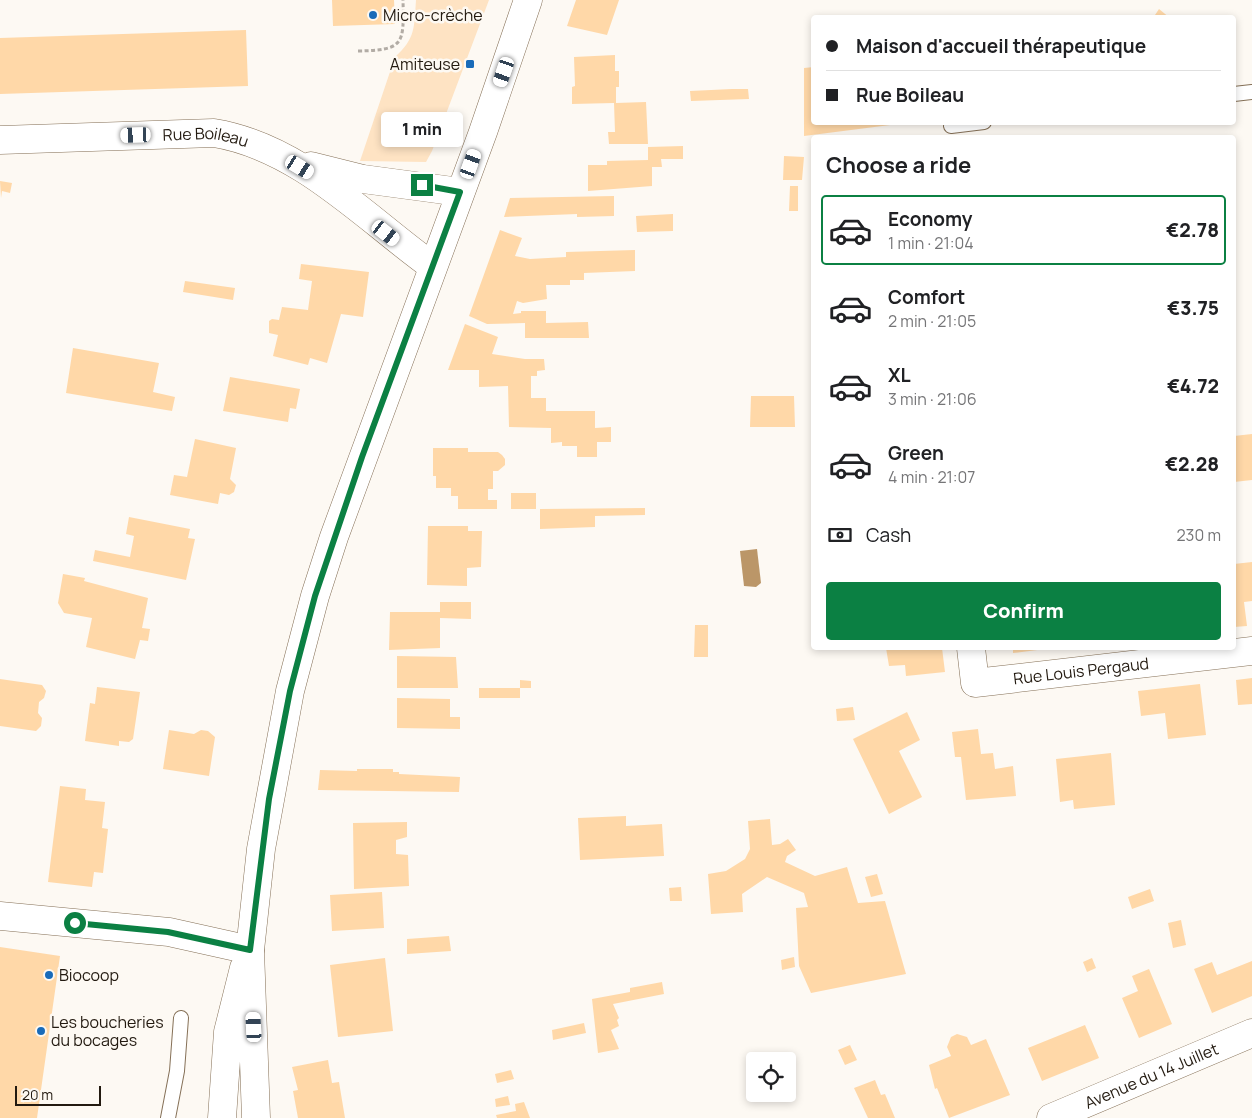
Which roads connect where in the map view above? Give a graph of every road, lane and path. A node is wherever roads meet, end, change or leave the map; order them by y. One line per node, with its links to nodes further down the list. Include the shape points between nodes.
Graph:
1 (403, 0): 3 (path, via 403,33 399,40 386,50)
2 (528, 0): 10 (street)
3 (358, 51)
4 (1252, 92): 5 (lane)
5 (1236, 94)
6 (959, 125): 7 (lane)
7 (951, 126)
8 (0, 140): 9 (street, Rue Boileau, via 214,133 245,141)
9 (288, 160): 10 (street, Rue Boileau, via 344,175); 11 (street, Rue Boileau, via 322,181)
10 (460, 192): 11 (street)
11 (432, 266): 15 (street, via 336,531 308,622 290,691 269,799)
12 (971, 650): 13 (street, Rue Louis Pergaud, via 975,683)
13 (1252, 651)
14 (0, 916): 15 (street, via 168,932)
15 (250, 950): 19 (street, via 228,1032); 20 (street)
16 (181, 1018): 18 (lane, via 177,1071)
17 (1252, 1033): 21 (street, Avenue du 14 Juillet)
18 (168, 1118)
19 (222, 1118)
20 (256, 1118)
21 (1051, 1118)

